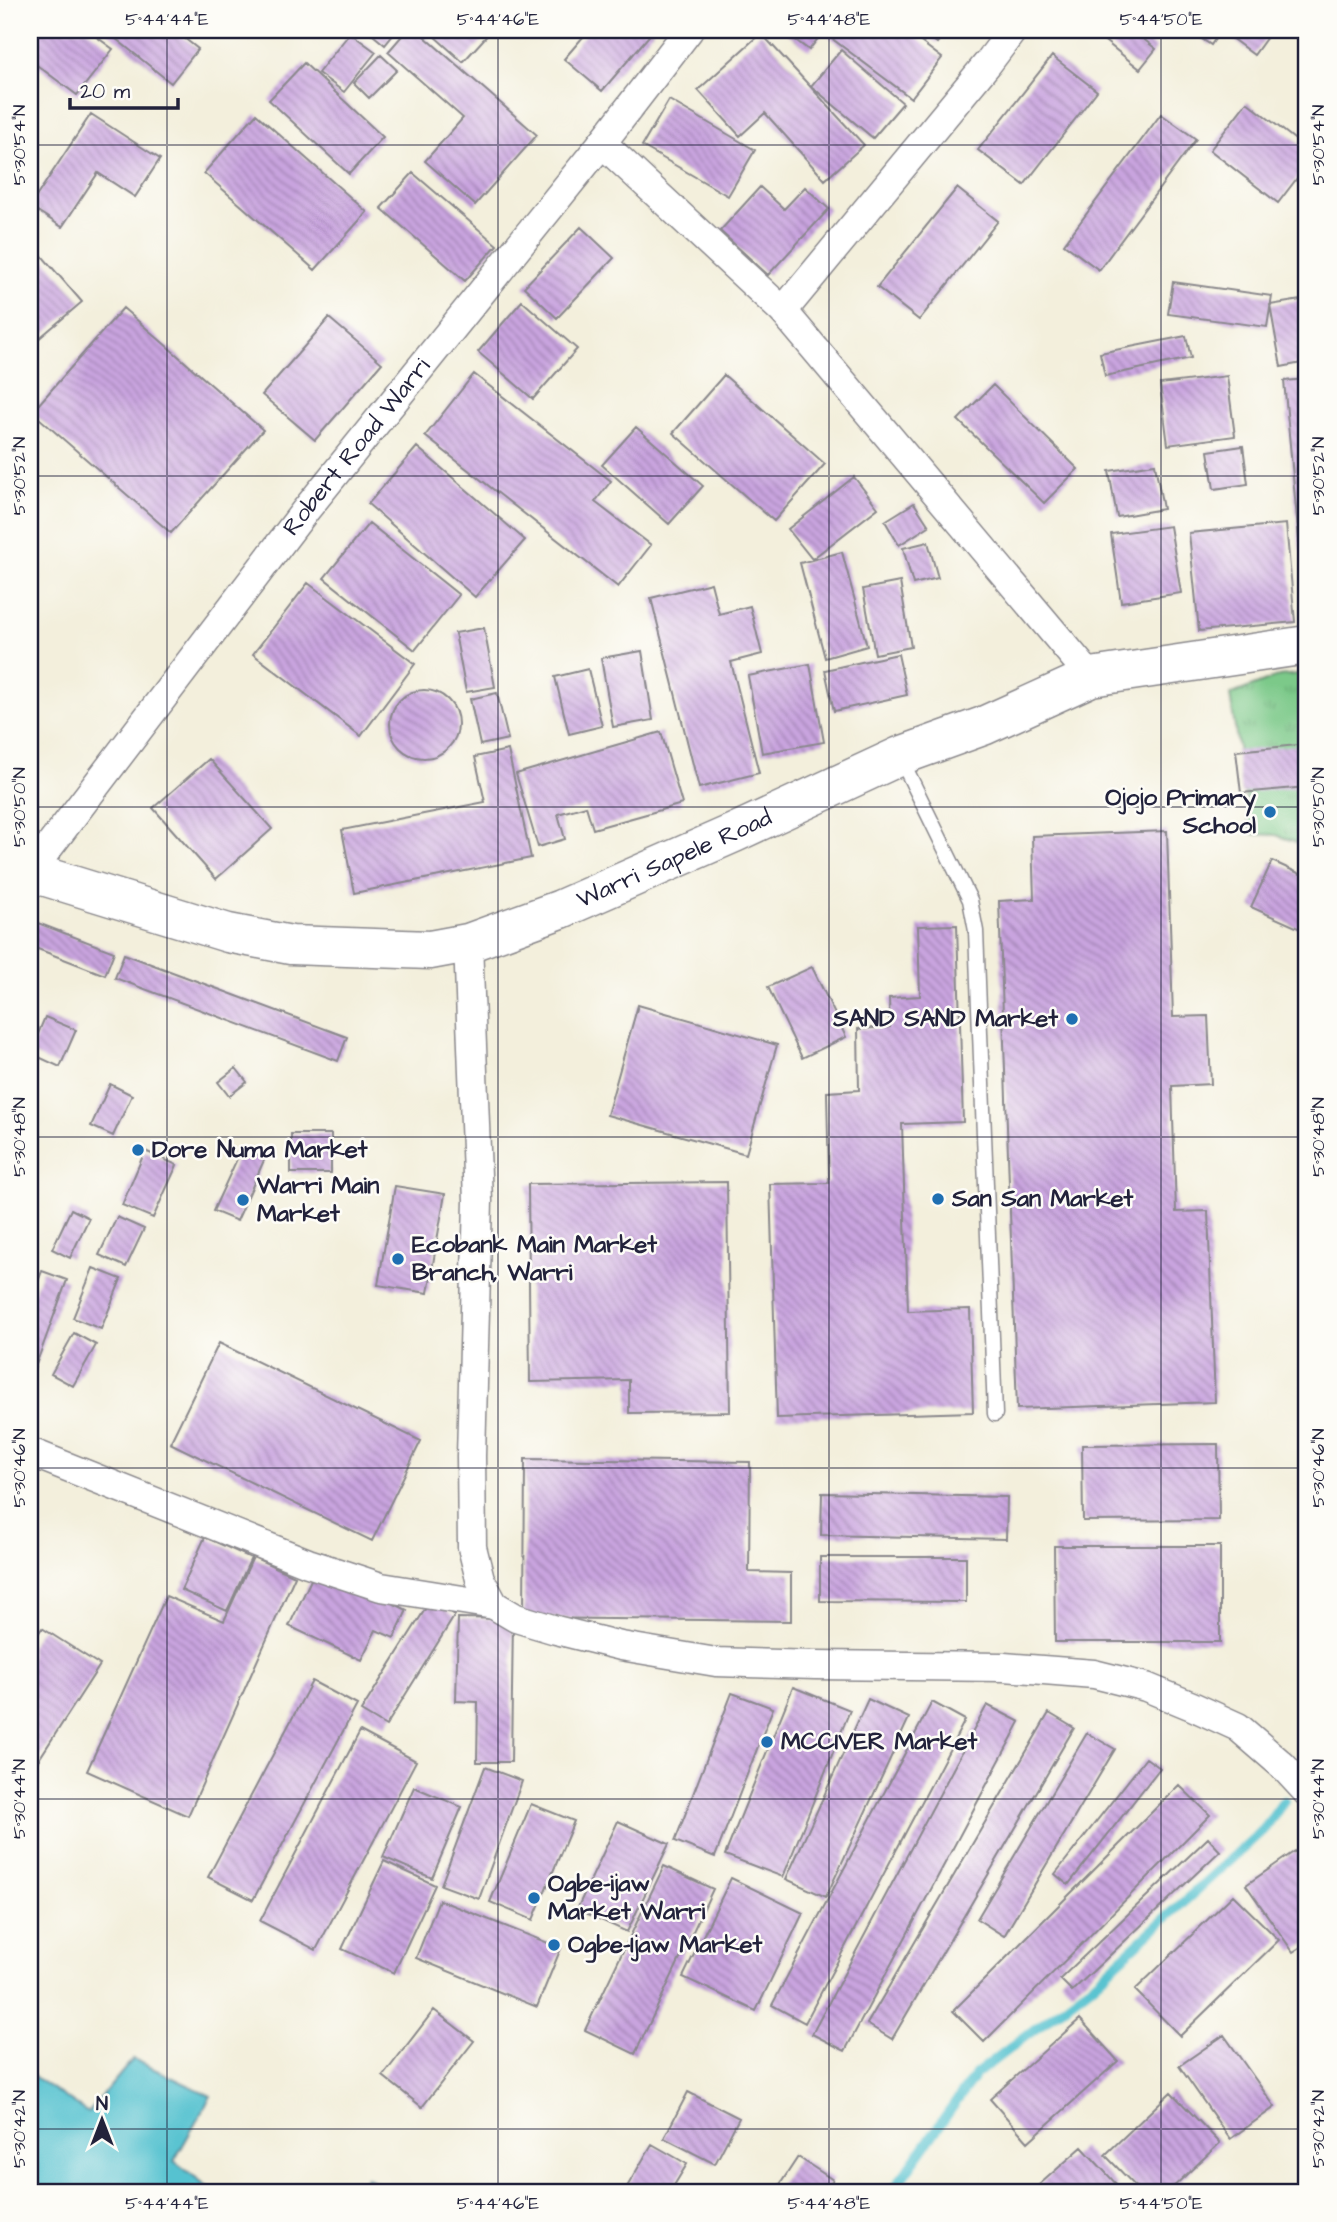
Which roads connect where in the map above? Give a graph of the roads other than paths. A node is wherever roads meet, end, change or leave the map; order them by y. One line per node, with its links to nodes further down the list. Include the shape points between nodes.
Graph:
1 (689, 30): 3 (street, Robert Road Warri)
2 (1013, 30): 4 (street)
3 (602, 143): 4 (street); 8 (street, Robert Road Warri, via 305,511)
4 (783, 311): 6 (street)
5 (1307, 646): 6 (main road, Warri Sapele Road)
6 (1091, 677): 7 (main road, Warri Sapele Road)
7 (900, 757): 9 (main road, Warri Sapele Road, via 561,909); 10 (lane, via 970,900 976,932)
8 (30, 872): 9 (main road, Warri Sapele Road, via 228,933 291,945 430,950)
9 (468, 943): 12 (street, via 478,1201 472,1547 480,1578)
10 (995, 1414)
11 (30, 1452): 12 (street, via 308,1563 381,1587)
12 (494, 1605): 13 (street, via 516,1618 556,1630 716,1662 1004,1667 1094,1674 1146,1688 1238,1727)
13 (1307, 1793)

